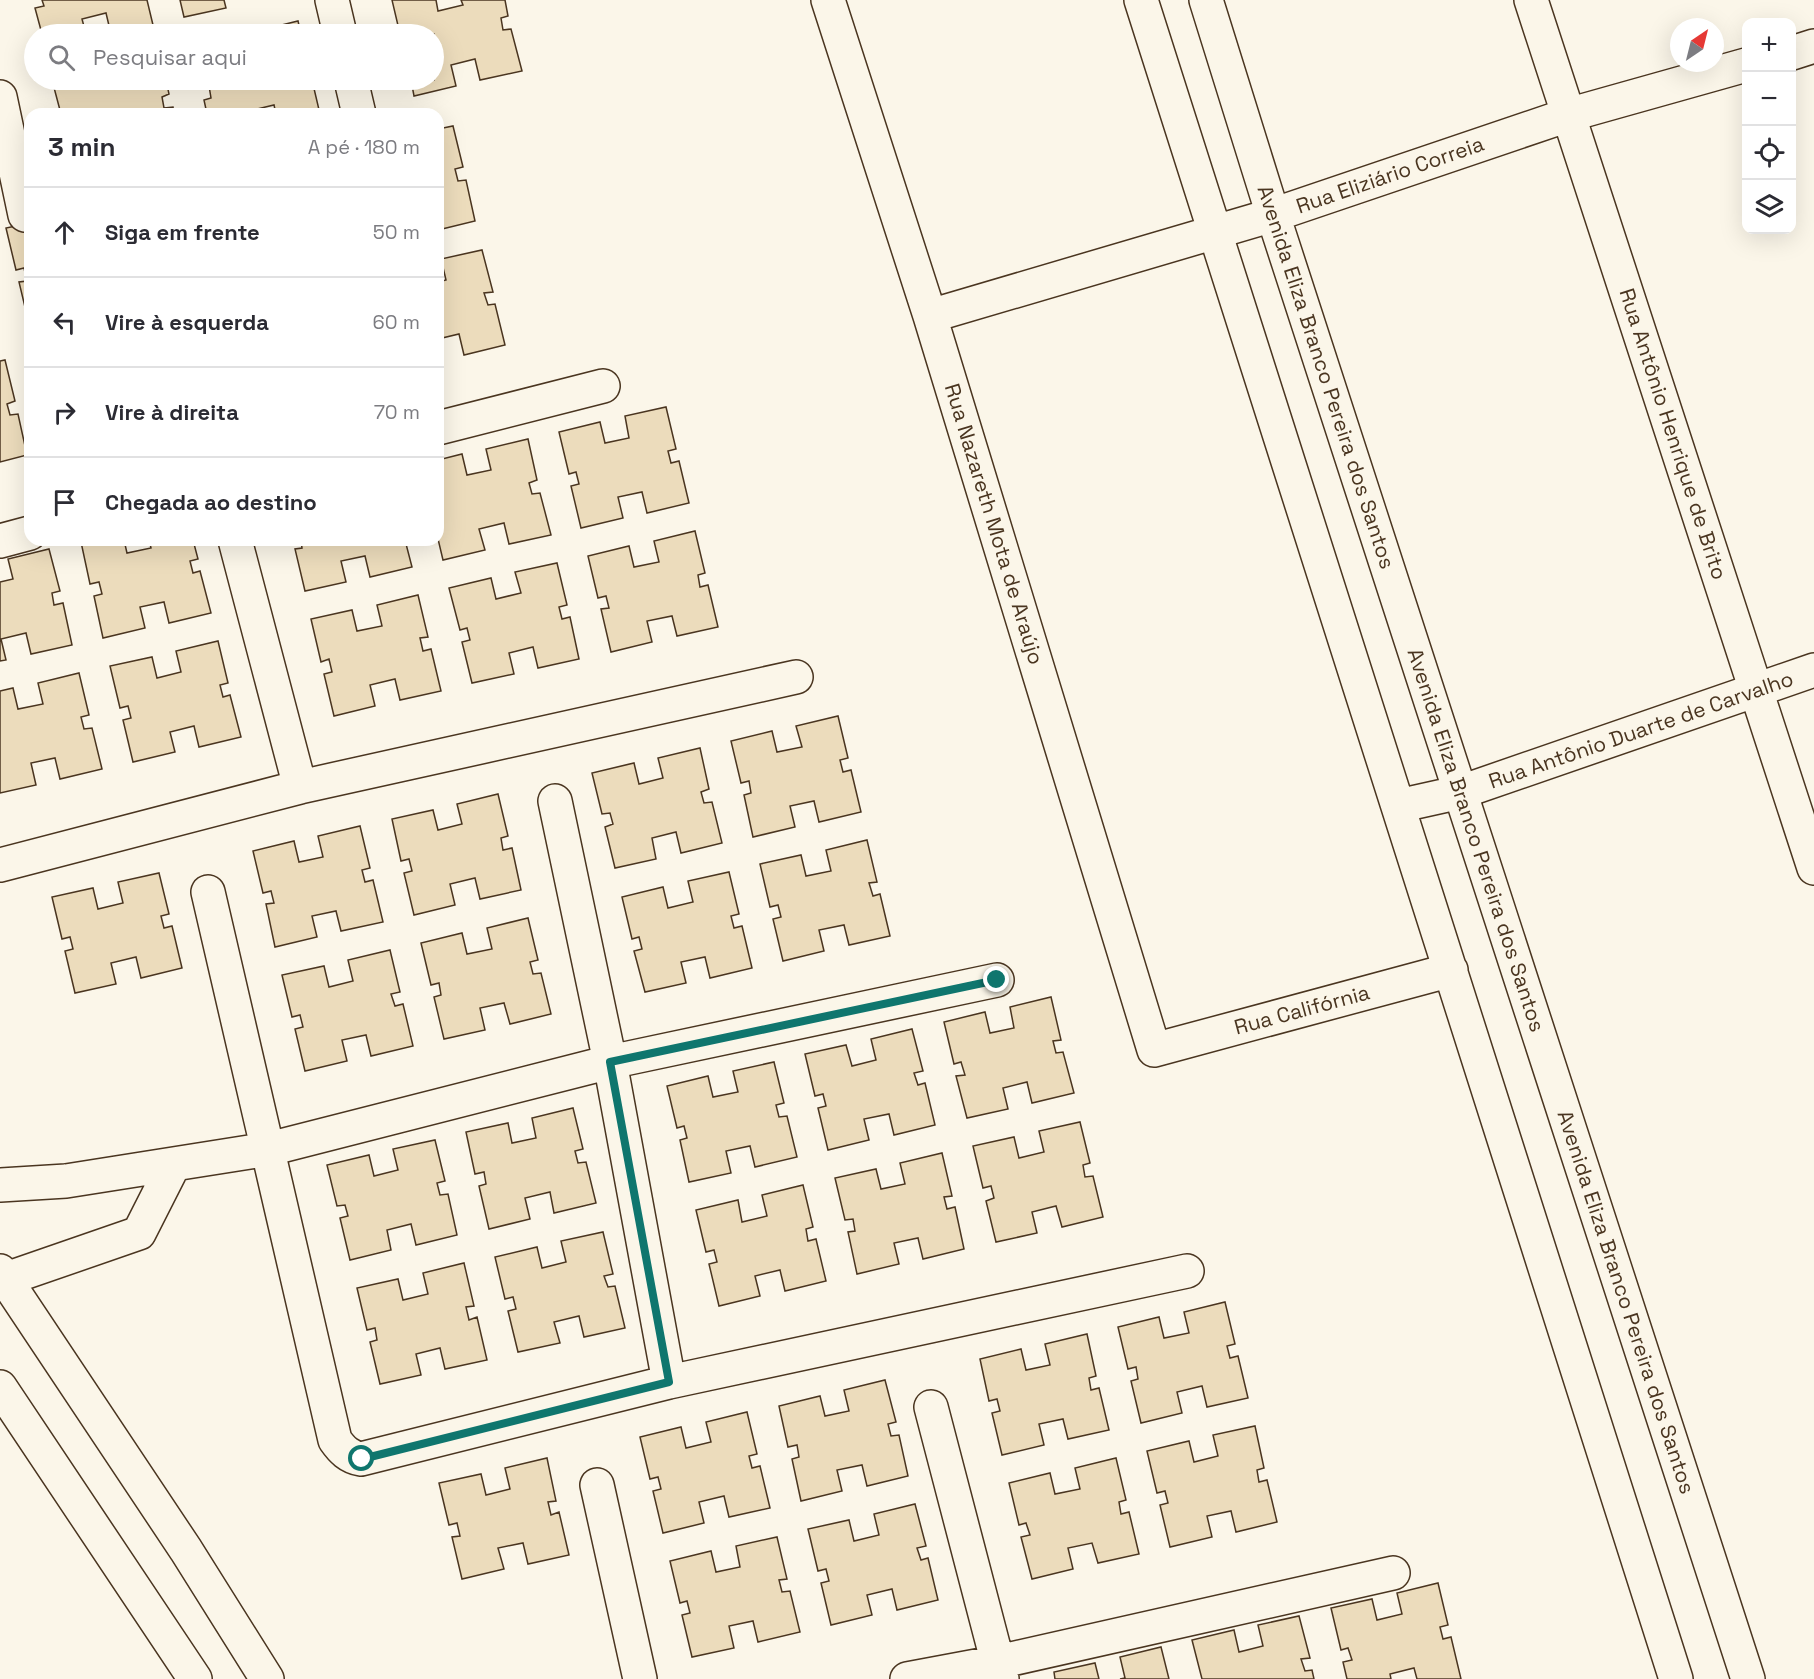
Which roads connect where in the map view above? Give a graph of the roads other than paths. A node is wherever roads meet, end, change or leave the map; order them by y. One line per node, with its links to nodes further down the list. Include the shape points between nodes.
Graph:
1 (332, 0): 6 (street)
2 (828, 0): 17 (street, Rua Nazareth Mota de Araújo)
3 (1141, 0): 16 (street)
4 (1206, 0): 15 (street, Avenida Eliza Branco Pereira dos Santos)
5 (1531, 0): 13 (street, Rua Antônio Henrique de Brito)
6 (338, 24)
7 (1814, 46): 8 (street)
8 (1796, 51)
9 (1742, 66): 13 (street, Rua Eliziário Correia)
10 (353, 90): 12 (street)
11 (0, 97): 14 (street)
12 (358, 108)
13 (1568, 115): 15 (street, Rua Eliziário Correia); 25 (street, Rua Antônio Henrique de Brito)
14 (24, 210)
15 (1273, 215): 16 (street, Rua Eliziário Correia); 27 (street, Avenida Eliza Branco Pereira dos Santos)
16 (1214, 231): 17 (street, Rua Eliziário Correia); 29 (street)
17 (930, 316): 35 (street, Rua Nazareth Mota de Araújo)
18 (603, 386): 19 (street)
19 (444, 426)
20 (24, 535): 21 (street)
21 (0, 541)
22 (237, 546): 26 (street)
23 (1814, 670): 25 (street, Rua Antônio Duarte de Carvalho)
24 (796, 677): 26 (street)
25 (1757, 689): 27 (street, Rua Antônio Duarte de Carvalho); 31 (street, Rua Antônio Henrique de Brito)
26 (300, 787): 30 (street)
27 (1461, 792): 29 (street, Rua Antônio Duarte de Carvalho); 53 (street, Avenida Eliza Branco Pereira dos Santos)
28 (555, 801): 36 (street)
29 (1398, 806): 33 (street)
30 (0, 865)
31 (1814, 868)
32 (208, 892): 37 (street)
33 (1451, 970): 35 (street, Rua Califórnia); 52 (street)
34 (997, 980): 36 (street)
35 (1154, 1050)
36 (610, 1062): 37 (street); 42 (street)
37 (269, 1149): 38 (street); 42 (street, via 335,1440 354,1457 362,1459)
38 (174, 1164): 39 (street, via 66,1181); 41 (street, via 138,1233)
39 (0, 1185)
40 (1187, 1271): 42 (street)
41 (3, 1275): 49 (street)
42 (669, 1382)
43 (0, 1387): 48 (street)
44 (931, 1407): 47 (street)
45 (597, 1485): 50 (street)
46 (1392, 1573): 47 (street)
47 (1000, 1670): 51 (street)
48 (195, 1679)
49 (267, 1679)
50 (640, 1679)
51 (907, 1679)
52 (1676, 1679)
53 (1748, 1679)

